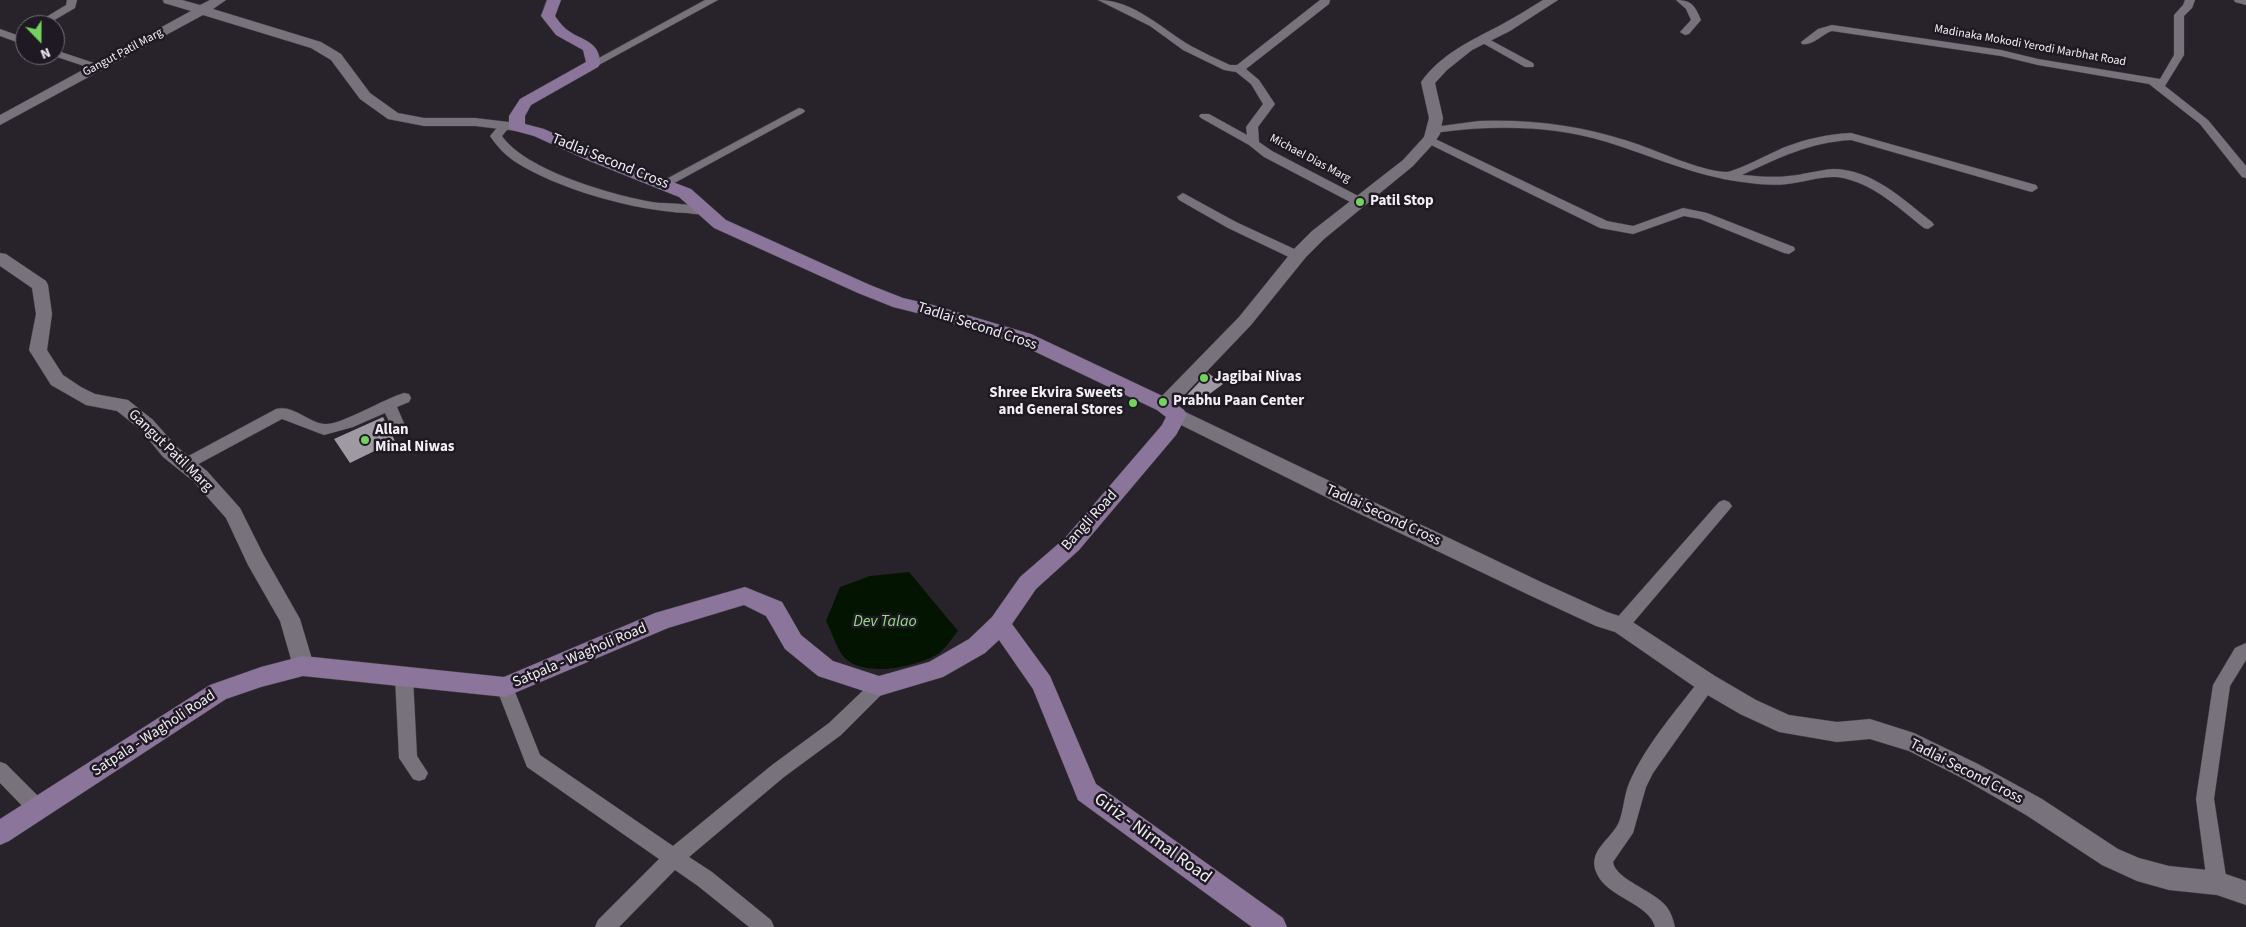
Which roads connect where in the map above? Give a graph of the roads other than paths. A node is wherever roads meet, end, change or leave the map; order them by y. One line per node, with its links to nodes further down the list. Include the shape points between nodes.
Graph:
1 (72, 0): 14 (street, via 71,6)
2 (169, 0): 13 (street, Tadlai Second Cross)
3 (220, 0): 13 (street, Gangut Patil Marg)
4 (554, 0): 21 (main road, via 548,16 560,31 591,49)
5 (712, 0): 21 (street)
6 (1103, 0): 24 (street, Michael Dias Marg, via 1154,24 1187,48 1228,68)
7 (1325, 0): 24 (street)
8 (1552, 0): 18 (street)
9 (1681, 0): 16 (street, via 1691,8 1696,20)
10 (2190, 0): 25 (street, via 2180,15 2179,55 2163,83)
11 (2239, 0): 12 (street)
12 (2246, 2)
13 (203, 10): 23 (street, Gangut Patil Marg); 29 (street, Tadlai Second Cross, via 316,44 336,57 365,96 393,116 424,122)
14 (57, 15)
15 (0, 32): 17 (street)
16 (1685, 32)
17 (13, 38)
18 (1483, 39): 22 (street); 30 (street, via 1467,47 1428,82 1436,118)
19 (1806, 42): 25 (street, Madinaka Mokodi Yerodi Marbhat Road, via 1832,28 2001,53)
20 (65, 56): 23 (street)
21 (593, 64): 29 (main road, via 525,102)
22 (1529, 65)
23 (96, 67): 28 (street, Gangut Patil Marg)
24 (1239, 69): 31 (street, Michael Dias Marg, via 1255,82 1269,104 1252,127)
25 (2152, 81): 32 (street, via 2204,122)
26 (799, 111): 34 (street)
27 (1205, 116): 31 (street)
28 (0, 121)
29 (511, 126): 34 (main road, Tadlai Second Cross, via 539,132 592,157); 38 (street, via 496,136 498,141 528,165 582,186 651,206)
30 (1432, 135): 33 (street, via 1471,124 1540,124 1609,139); 37 (street, via 1408,163); 40 (street, via 1604,225 1633,230 1683,212 1703,216)
31 (1253, 143): 37 (street, Michael Dias Marg)
32 (2246, 174)
33 (1727, 176): 35 (street, via 1809,142 1851,136); 39 (street, via 1788,181 1847,174 1881,188)
34 (663, 184): 38 (main road, Tadlai Second Cross, via 685,193)
35 (2032, 188)
36 (1183, 197): 41 (street, via 1232,225)
37 (1360, 202): 41 (street, via 1318,235)
38 (702, 210): 45 (main road, Tadlai Second Cross, via 720,224 864,289 900,303 1025,339)
39 (1928, 225)
40 (1789, 250)
41 (1298, 256): 45 (street)
42 (0, 258): 47 (street, Gangut Patil Marg, via 40,285 44,314 38,350 57,380 92,400 122,405 148,425 170,452)
43 (404, 398): 44 (street)
44 (389, 405): 46 (street); 47 (street, via 348,424 324,430 281,413)
45 (1170, 410): 49 (main road, Bangli Road, via 1169,430 1072,544 1028,583); 50 (street, Tadlai Second Cross, via 1363,507 1603,620)
46 (399, 428)
47 (186, 464): 52 (street, Gangut Patil Marg, via 232,513 290,619)
48 (1724, 506): 50 (street)
49 (1000, 624): 55 (main road, via 977,646 936,670); 66 (main road, Giriz - Nirmal Road, via 1042,683 1087,792)
50 (1620, 625): 54 (street, Tadlai Second Cross)
51 (2246, 650): 62 (street, via 2222,685 2205,799)
52 (303, 666): 53 (main road, Satpala - Wagholi Road); 59 (main road, Satpala - Wagholi Road, via 218,692)
53 (404, 677): 56 (main road, Satpala - Wagholi Road); 58 (street, via 408,758)
54 (1707, 683): 62 (street, Tadlai Second Cross, via 1787,725 1837,732 1870,729 1914,743 2034,807 2110,857 2169,878); 67 (street, via 1639,781 1626,827 1603,859 1603,867 1615,882 1653,906)
55 (879, 686): 56 (main road, Satpala - Wagholi Road, via 826,669 793,642 774,609 745,596 663,620); 61 (street, via 835,729 778,771)
56 (505, 687): 61 (street, via 533,761)
57 (0, 770): 59 (street)
58 (419, 774)
59 (38, 808): 60 (main road, Satpala - Wagholi Road)
60 (0, 833)
61 (673, 858): 64 (street); 65 (street, via 705,879)
62 (2217, 883): 63 (street, Tadlai Second Cross)
63 (2246, 893)
64 (605, 927)
65 (764, 927)
66 (1274, 927)
67 (1665, 927)

